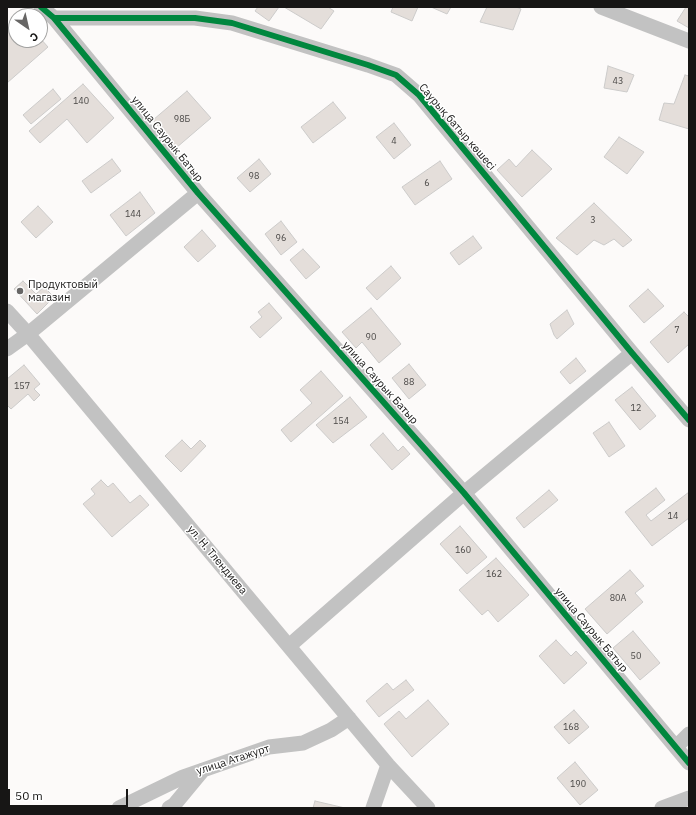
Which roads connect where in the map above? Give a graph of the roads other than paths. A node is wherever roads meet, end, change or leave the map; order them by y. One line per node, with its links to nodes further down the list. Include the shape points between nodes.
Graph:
1 (41, 7): 3 (street)
2 (601, 7): 4 (street)
3 (54, 18): 5 (street, улица Саурык Батыр); 9 (street, Саурық батыр көшесі, via 195,18 232,23 368,64 396,75 419,95)
4 (689, 41)
5 (198, 193): 7 (street); 11 (street, улица Саурык Батыр)
6 (7, 311): 7 (street, ул. Н. Тлендиева)
7 (28, 334): 8 (street); 12 (street, ул. Н. Тлендиева)
8 (7, 349)
9 (632, 353): 10 (street, Саурық батыр көшесі); 11 (street)
10 (689, 420)
11 (464, 493): 12 (street); 15 (street, улица Саурык Батыр)
12 (289, 646): 13 (street, ул. Н. Тлендиева)
13 (349, 718): 17 (street, ул. Н. Тлендиева); 18 (street, улица Атажурт, via 303,743 269,747)
14 (689, 734): 15 (street)
15 (676, 748): 16 (street, улица Саурык Батыр)
16 (689, 763)
17 (388, 765): 22 (street); 23 (street, ул. Н. Тлендиева)
18 (203, 770): 20 (street, улица Атажурт); 21 (street)
19 (689, 798): 24 (street)
20 (119, 808)
21 (169, 808)
22 (374, 808)
23 (428, 808)
24 (662, 808)

